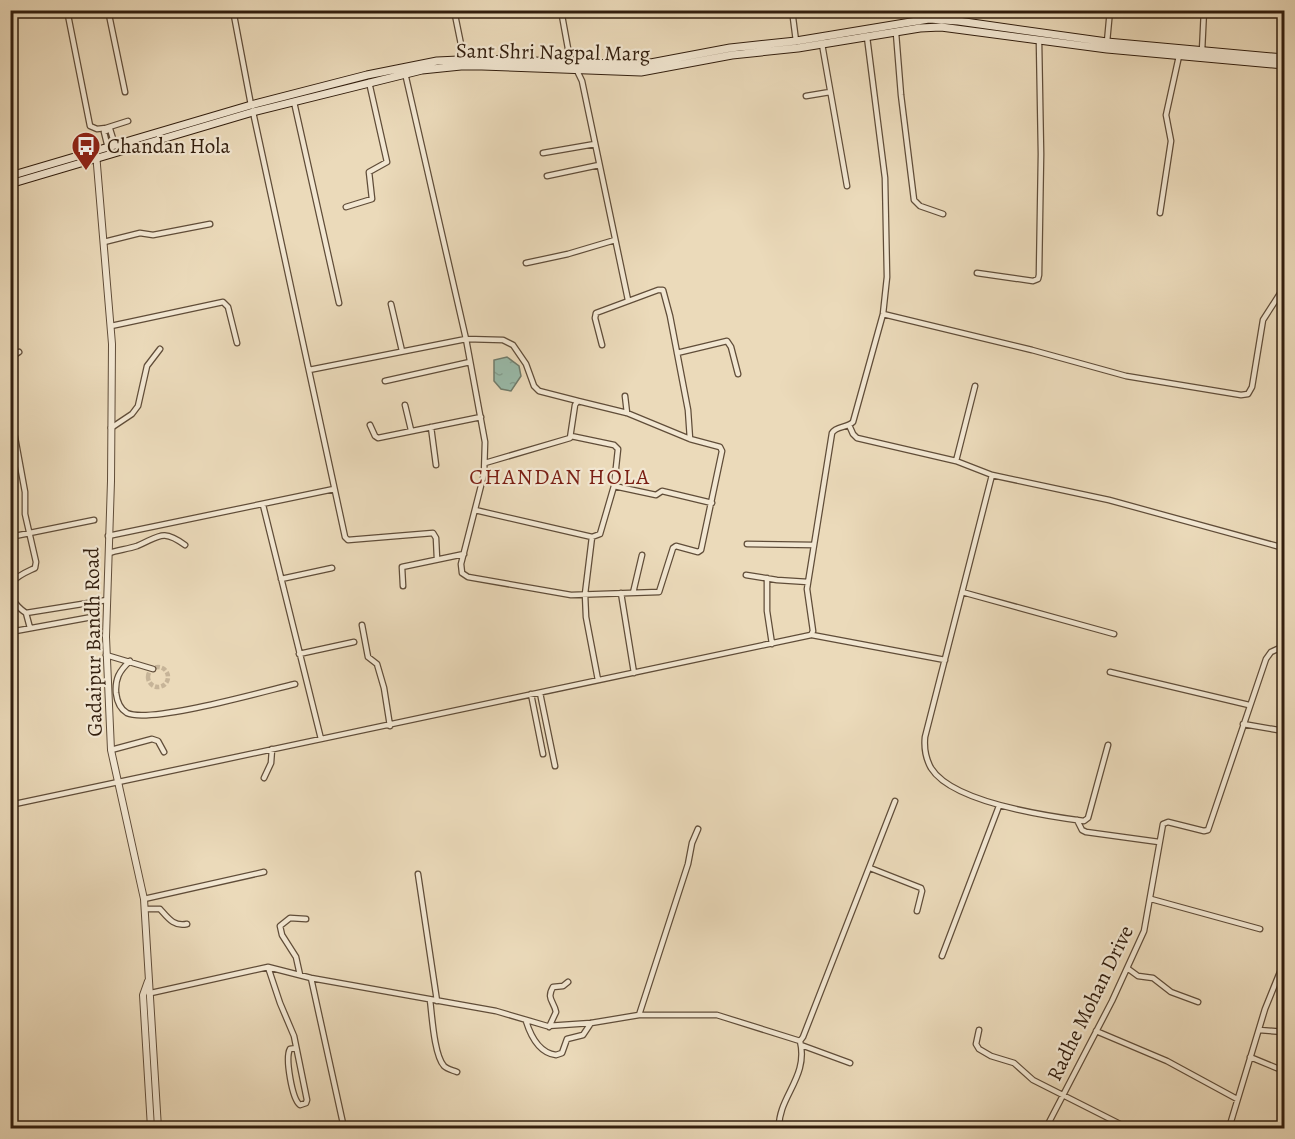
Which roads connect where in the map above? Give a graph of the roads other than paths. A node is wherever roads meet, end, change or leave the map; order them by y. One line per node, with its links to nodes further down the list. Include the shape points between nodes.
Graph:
1 (67, 10): 32 (street, via 90,126)
2 (108, 10): 26 (street)
3 (233, 10): 30 (street)
4 (454, 10): 20 (street)
5 (561, 10): 21 (street)
6 (792, 10): 13 (street)
7 (940, 10): 10 (street)
8 (1110, 10): 15 (street)
9 (1204, 10): 17 (street)
10 (941, 23): 11 (main road, Sant Shri Nagpal Marg); 13 (main road, Sant Shri Nagpal Marg, via 918,21); 14 (main road, Sant Shri Nagpal Marg); 15 (main road, Sant Shri Nagpal Marg)
11 (896, 33): 12 (main road, Sant Shri Nagpal Marg); 44 (street, via 914,200 920,207)
12 (867, 37): 16 (main road, Sant Shri Nagpal Marg); 54 (street, via 885,178 887,277)
13 (796, 41): 21 (main road, Sant Shri Nagpal Marg, via 730,48 640,65)
14 (1039, 41): 18 (main road, Sant Shri Nagpal Marg); 49 (street, via 1038,279)
15 (1107, 42): 17 (main road, Sant Shri Nagpal Marg)
16 (822, 44): 23 (main road, Sant Shri Nagpal Marg, via 641,72); 27 (street)
17 (1202, 51): 19 (main road, Sant Shri Nagpal Marg)
18 (1179, 56): 22 (main road, Sant Shri Nagpal Marg); 43 (street, via 1166,115 1171,141)
19 (1284, 58)
20 (464, 59): 21 (main road, Sant Shri Nagpal Marg); 30 (main road, Sant Shri Nagpal Marg, via 403,66)
21 (573, 63): 23 (street)
22 (1284, 65)
23 (578, 71): 24 (main road, Sant Shri Nagpal Marg, via 461,66); 33 (street)
24 (405, 74): 25 (main road, Sant Shri Nagpal Marg); 56 (street)
25 (369, 82): 29 (main road, Sant Shri Nagpal Marg); 42 (street, via 387,162 369,172 372,199)
26 (125, 92)
27 (830, 92): 28 (street); 41 (street)
28 (806, 96)
29 (294, 102): 30 (main road, Sant Shri Nagpal Marg); 52 (street)
30 (252, 109): 34 (main road, Sant Shri Nagpal Marg); 36 (main road, Sant Shri Nagpal Marg); 65 (street)
31 (128, 122): 32 (street)
32 (106, 129): 34 (street, via 104,135)
33 (595, 144): 35 (street); 37 (street)
34 (111, 146): 36 (main road, Sant Shri Nagpal Marg)
35 (543, 153)
36 (96, 155): 38 (main road, Sant Shri Nagpal Marg); 40 (main road, Sant Shri Nagpal Marg); 47 (street, Gadaipur Bandh Road)
37 (599, 165): 39 (street); 46 (street)
38 (10, 176)
39 (547, 176)
40 (10, 183)
41 (847, 186)
42 (346, 207)
43 (1160, 213)
44 (943, 214)
45 (210, 224): 47 (street, via 153,235 140,232)
46 (615, 240): 48 (street); 51 (street)
47 (104, 242): 55 (street, Gadaipur Bandh Road)
48 (526, 263)
49 (977, 273)
50 (1284, 282): 54 (street, via 1263,320 1252,387 1248,394 1241,395 1126,376)
51 (628, 300): 58 (street, via 596,313); 62 (street, via 663,290)
52 (339, 303)
53 (391, 304): 60 (street)
54 (883, 314): 76 (street)
55 (111, 326): 57 (street, via 223,302 228,307); 78 (street, Gadaipur Bandh Road)
56 (466, 339): 60 (street); 64 (street); 70 (street, via 511,342 539,391)
57 (237, 343)
58 (602, 345)
59 (160, 349): 78 (street, via 147,366 138,406)
60 (402, 351): 65 (street)
61 (19, 352): 63 (street)
62 (677, 353): 66 (street, via 727,341); 81 (street)
63 (10, 358)
64 (470, 362): 67 (street); 74 (street)
65 (309, 370): 87 (street)
66 (738, 374)
67 (385, 381)
68 (975, 386): 82 (street)
69 (625, 396): 73 (street)
70 (578, 401): 73 (street); 80 (street)
71 (405, 405): 79 (street)
72 (10, 410): 92 (street, via 23,474)
73 (627, 413): 81 (street)
74 (481, 417): 77 (street); 83 (street)
75 (370, 425): 79 (street, via 378,438)
76 (849, 425): 82 (street, via 857,438); 98 (street, via 832,433)
77 (430, 427): 79 (street); 84 (street)
78 (111, 428): 94 (street, Gadaipur Bandh Road)
79 (411, 430)
80 (571, 436): 83 (street); 86 (street, via 614,445 618,453)
81 (690, 439): 88 (street, via 721,449)
82 (956, 461): 85 (street)
83 (485, 463): 90 (street)
84 (436, 465)
85 (992, 475): 99 (street, via 1108,500); 110 (street)
86 (614, 486): 88 (street, via 656,495 662,491); 95 (street, via 600,534)
87 (334, 489): 89 (street); 103 (street, via 347,540 433,533)
88 (712, 503): 112 (street, via 701,550 673,547 661,591)
89 (263, 505): 94 (street); 107 (street)
90 (475, 510): 95 (street); 101 (street)
91 (94, 520): 92 (street)
92 (29, 533): 93 (street); 115 (street, via 35,568 14,580 11,587 15,603)
93 (10, 537)
94 (108, 537): 100 (street, Gadaipur Bandh Road)
95 (592, 537): 113 (street)
96 (747, 544): 98 (street)
97 (185, 545): 100 (street, via 165,534)
98 (813, 545): 108 (street)
99 (1284, 548)
100 (109, 553): 114 (street, Gadaipur Bandh Road)
101 (464, 554): 103 (street); 113 (street, via 464,576 568,595)
102 (642, 555): 112 (street)
103 (437, 559): 109 (street, via 402,567)
104 (332, 568): 107 (street)
105 (746, 575): 106 (street)
106 (766, 578): 108 (street); 123 (street)
107 (281, 579): 125 (street)
108 (808, 582): 121 (street)
109 (403, 586)
110 (962, 592): 120 (street); 127 (street)
111 (621, 593): 112 (street); 113 (street); 131 (street)
112 (633, 593)
113 (585, 594): 132 (street)
114 (107, 600): 115 (street); 126 (street, Gadaipur Bandh Road)
115 (26, 613): 118 (street)
116 (92, 616): 118 (street)
117 (362, 625): 138 (street, via 368,657 376,661 379,671)
118 (30, 628): 119 (street)
119 (10, 632)
120 (1113, 634)
121 (811, 635): 123 (street); 127 (street)
122 (354, 642): 125 (street)
123 (772, 644): 131 (street)
124 (1284, 646): 136 (street, via 1268,655)
125 (300, 654): 140 (street)
126 (106, 655): 128 (street); 143 (street, Gadaipur Bandh Road)
127 (945, 660): 151 (street, via 925,737 927,760 942,780)
128 (130, 661): 129 (street); 133 (street, via 118,674 116,689 122,709 134,715 175,711)
129 (153, 669)
130 (1110, 672): 136 (street)
131 (634, 673): 132 (street)
132 (598, 680): 134 (street)
133 (295, 684)
134 (540, 693): 135 (street); 146 (street)
135 (531, 694): 138 (street); 145 (street)
136 (1249, 705): 137 (street)
137 (1243, 724): 139 (street); 154 (street, Radhe Mohan Drive, via 1208,830 1168,822 1163,824)
138 (390, 726): 140 (street)
139 (1284, 731)
140 (321, 739): 142 (street)
141 (1107, 745): 152 (street, via 1088,818)
142 (272, 749): 147 (street); 148 (street)
143 (111, 750): 144 (street, via 152,739 158,741); 148 (street, Gadaipur Bandh Road)
144 (164, 752)
145 (543, 754)
146 (555, 766)
147 (264, 778)
148 (118, 783): 150 (street); 158 (street, Gadaipur Bandh Road)
149 (895, 801): 155 (street)
150 (10, 805)
151 (999, 806): 152 (street); 165 (street)
152 (1077, 820): 154 (street, via 1086,832)
153 (698, 829): 177 (street)
154 (1159, 842): 159 (street, Radhe Mohan Drive)
155 (870, 867): 161 (street, via 919,886 922,891); 185 (street)
156 (264, 872): 158 (street)
157 (418, 874): 175 (street)
158 (144, 899): 160 (street, Gadaipur Bandh Road)
159 (1151, 899): 164 (street); 168 (street, Radhe Mohan Drive, via 1144,931)
160 (145, 909): 163 (street, via 160,909 170,921); 171 (street, Gadaipur Bandh Road)
161 (917, 911)
162 (306, 919): 169 (street, via 290,918 280,926 296,957)
163 (187, 924)
164 (1260, 929)
165 (942, 956)
166 (1284, 962): 182 (street)
167 (268, 967): 169 (street); 173 (street); 186 (street)
168 (1127, 968): 176 (street); 183 (street, Radhe Mohan Drive)
169 (300, 975): 170 (street)
170 (311, 978): 174 (street); 195 (street)
171 (148, 981): 173 (street, Gadaipur Bandh Road); 193 (street, via 143,995)
172 (568, 982): 180 (street, via 550,992 556,1012)
173 (151, 993): 194 (street, Gadaipur Bandh Road)
174 (430, 1000): 175 (street); 190 (street, via 441,1062)
175 (437, 1001): 178 (street, via 496,1011)
176 (1198, 1002)
177 (639, 1015): 179 (street); 185 (street, via 722,1016)
178 (526, 1021): 179 (street, via 542,1050 556,1055 562,1053 567,1039 584,1035); 180 (street)
179 (591, 1023): 180 (street)
180 (549, 1027)
181 (979, 1030): 191 (street, via 975,1039 980,1049 1014,1063 1033,1080)
182 (1258, 1030): 184 (street); 187 (street)
183 (1096, 1031): 191 (street, Radhe Mohan Drive); 192 (street, via 1167,1061)
184 (1284, 1032)
185 (800, 1043): 188 (street); 196 (street, via 802,1065 780,1116)
186 (296, 1048): 186 (street, via 290,1049 287,1059 296,1102 302,1105 307,1100)
187 (1250, 1057): 189 (street); 192 (street)
188 (850, 1063)
189 (1284, 1071)
190 (457, 1072)
191 (1064, 1095): 197 (street, Radhe Mohan Drive); 198 (street)
192 (1237, 1099): 199 (street)
193 (151, 1128)
194 (159, 1128)
195 (344, 1128)
196 (779, 1128)
197 (1046, 1128)
198 (1128, 1128)
199 (1229, 1128)

